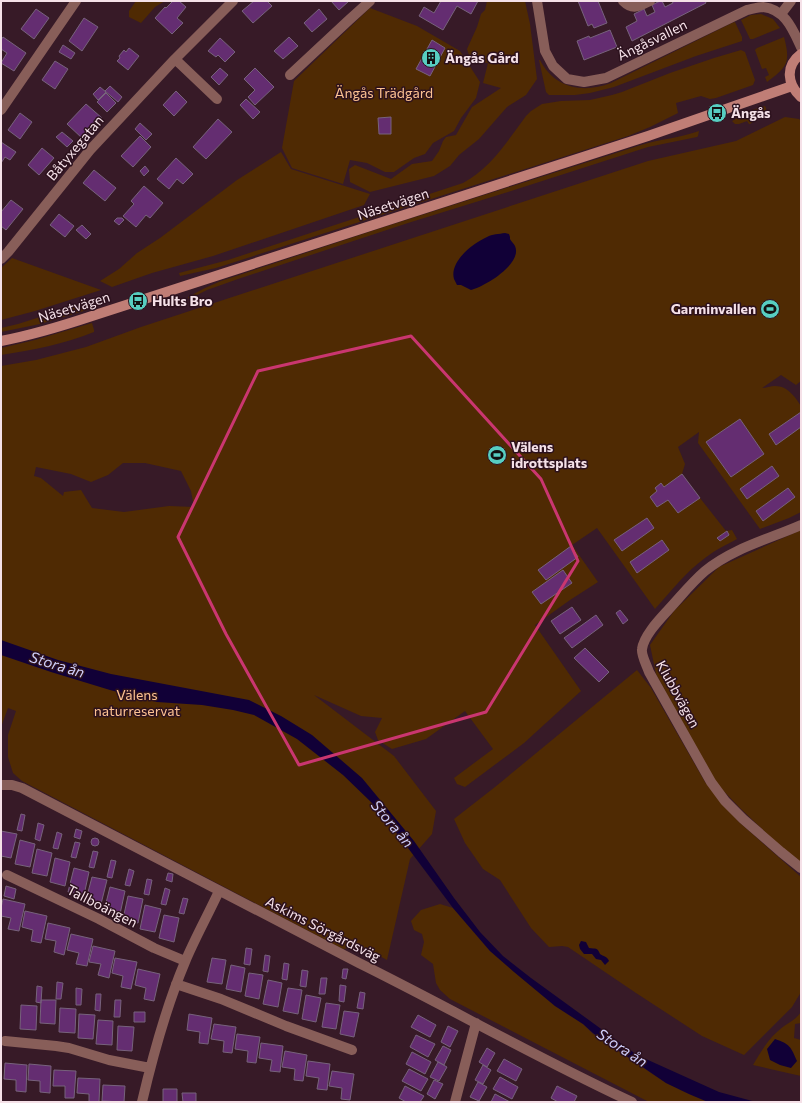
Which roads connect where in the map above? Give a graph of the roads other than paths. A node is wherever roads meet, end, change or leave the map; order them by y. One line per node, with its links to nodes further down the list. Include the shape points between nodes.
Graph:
1 (76, 1): 16 (street)
2 (233, 1): 11 (street, Båtyxegatan)
3 (370, 1): 12 (street)
4 (537, 1): 8 (street, Ängåsvallen, via 545,51 553,66 567,79 584,82 606,78 747,10 763,7)
5 (623, 1): 6 (street, via 633,7)
6 (650, 1)
7 (791, 1): 8 (street)
8 (781, 14): 9 (street, via 792,28)
9 (801, 47)
10 (801, 54): 13 (street, via 792,63)
11 (175, 59): 15 (street); 17 (street, Båtyxegatan, via 90,150)
12 (290, 75)
13 (792, 86): 14 (street); 18 (street, Näsetvägen, via 132,304 52,329)
14 (801, 97)
15 (217, 99)
16 (1, 110)
17 (1, 259)
18 (1, 341)
19 (801, 525): 21 (street, Klubbvägen, via 741,550 706,570 655,624 642,649 649,672 725,801)
20 (1, 786): 23 (street, Askims Sörgårdsväg, via 12,785 22,788)
21 (801, 868)
22 (7, 875): 24 (street, Tallboängen)
23 (219, 891): 24 (street); 26 (street, Askims Sörgårdsväg)
24 (185, 962): 25 (street)
25 (176, 984): 28 (street); 29 (street)
26 (476, 1023): 30 (street, Askims Sörgårdsväg); 32 (street)
27 (5, 1042): 29 (street, via 69,1048 109,1060)
28 (352, 1050)
29 (150, 1068): 31 (street)
30 (616, 1099): 33 (street, Askims Sörgårdsväg)
31 (142, 1102)
32 (455, 1102)
33 (632, 1102)

